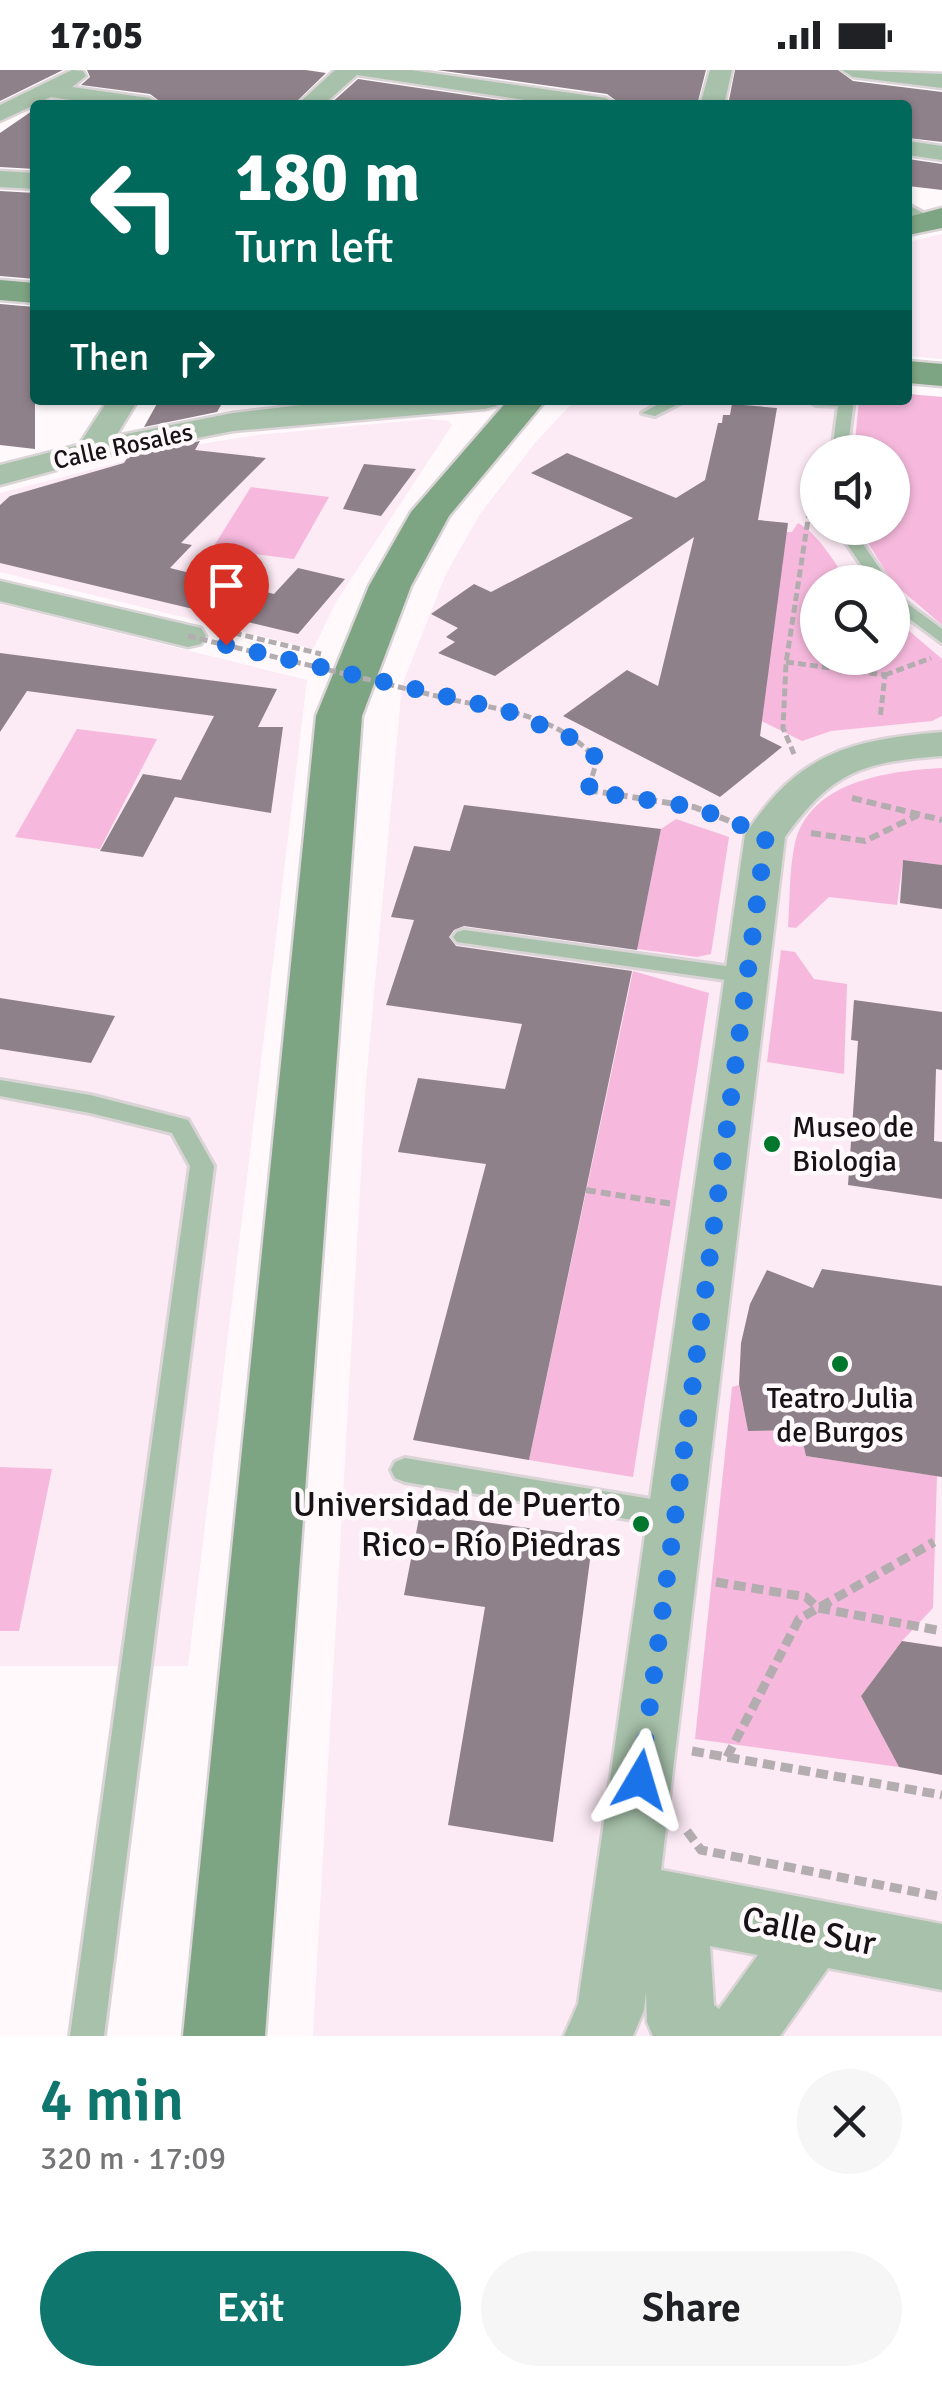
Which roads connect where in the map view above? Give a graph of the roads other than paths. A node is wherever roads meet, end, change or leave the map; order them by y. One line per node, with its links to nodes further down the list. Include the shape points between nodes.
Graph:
1 (85, 70): 7 (street)
2 (349, 70): 9 (street)
3 (364, 70): 10 (street)
4 (721, 70): 11 (street)
5 (853, 70): 6 (street)
6 (942, 81)
7 (47, 90): 8 (street); 12 (street)
8 (115, 100)
9 (315, 100)
10 (571, 100)
11 (713, 100)
12 (0, 114)
13 (912, 149): 14 (street)
14 (942, 153)
15 (0, 179): 16 (street)
16 (30, 181)
17 (0, 290): 18 (street)
18 (30, 293)
19 (912, 372): 20 (street)
20 (942, 376)
21 (120, 405): 28 (street)
22 (412, 405): 28 (street, Calle Rosales, via 230,423)
23 (524, 405): 44 (street, via 431,512 390,586 339,716)
24 (668, 405): 26 (lane)
25 (845, 405): 27 (lane)
26 (650, 414)
27 (842, 435)
28 (91, 450): 29 (street, Calle Rosales)
29 (0, 475)
30 (0, 591): 32 (street)
31 (910, 612): 33 (lane)
32 (188, 636)
33 (942, 638)
34 (942, 744): 36 (street, via 857,758 831,786 802,787)
35 (464, 937): 36 (lane)
36 (747, 976): 39 (street)
37 (0, 1088): 43 (lane, via 180,1126 202,1166)
38 (405, 1470): 39 (lane)
39 (675, 1515): 40 (street, via 645,1742)
40 (651, 1899): 41 (street, Calle Sur); 45 (street); 46 (street, via 681,2022)
41 (814, 1932): 42 (street, Calle Sur); 47 (street)
42 (942, 1957)
43 (87, 2036)
44 (224, 2036)
45 (598, 2036)
46 (699, 2036)
47 (740, 2036)

